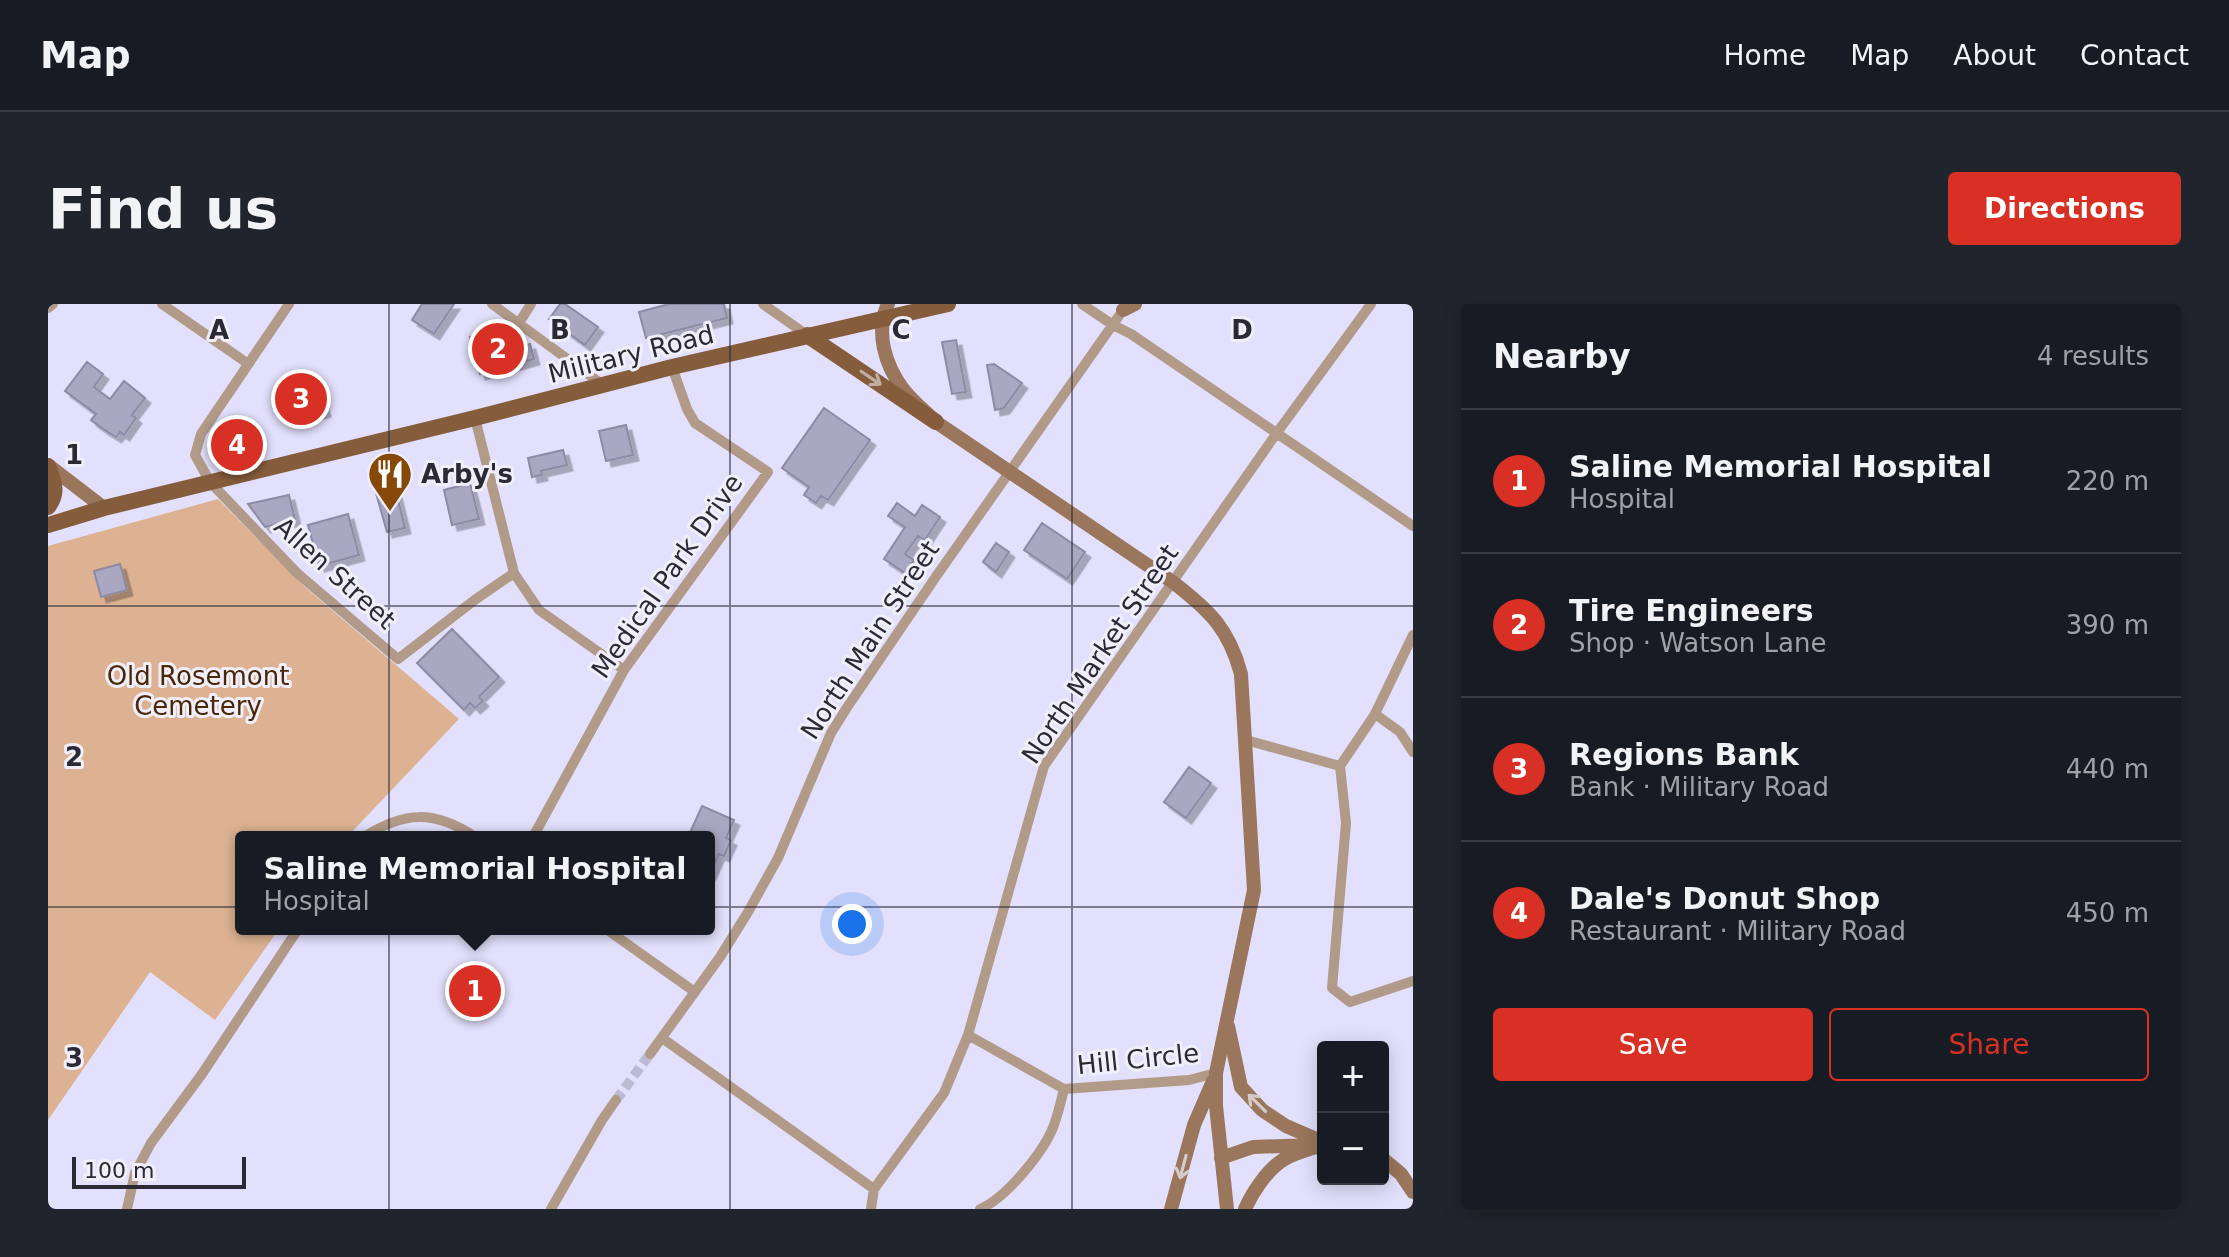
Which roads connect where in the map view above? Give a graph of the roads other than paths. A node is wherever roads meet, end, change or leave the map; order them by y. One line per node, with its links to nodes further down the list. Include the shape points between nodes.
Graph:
1 (53, 304): 11 (street)
2 (162, 304): 16 (street)
3 (289, 304): 16 (street)
4 (492, 304): 13 (street)
5 (531, 304): 13 (street)
6 (763, 304): 15 (street)
7 (948, 304): 12 (main road, Military Road)
8 (1082, 304): 14 (street)
9 (1371, 304): 21 (street, North Market Street)
10 (1127, 306): 14 (street, North Main Street)
11 (48, 308)
12 (885, 311): 15 (main road, Military Road); 20 (main road, via 884,349 891,369 903,390)
13 (519, 323): 18 (street)
14 (1113, 325): 21 (street); 23 (street, North Main Street)
15 (807, 335): 17 (main road, Military Road); 20 (main road, one-way to 20)
16 (247, 363): 24 (street, via 201,434 195,455)
17 (672, 367): 18 (main road, Military Road); 32 (street, Medical Park Drive, via 695,423 768,472)
18 (603, 385): 19 (main road, Military Road)
19 (475, 418): 24 (main road, Military Road); 29 (street)
20 (936, 422): 23 (main road)
21 (1276, 434): 28 (street); 30 (street, North Market Street)
22 (48, 466): 25 (main road, via 55,486); 26 (main road)
23 (1009, 472): 30 (main road); 43 (street, North Main Street, via 831,733 778,858)
24 (210, 482): 26 (main road, Military Road); 29 (street, Allen Street, via 297,573 398,659)
25 (48, 507)
26 (104, 508): 27 (main road, Military Road)
27 (48, 525)
28 (1413, 526)
29 (514, 573): 32 (street, via 539,610)
30 (1174, 583): 34 (main road, via 1227,636 1241,674); 45 (street, North Market Street, via 1044,766)
31 (1413, 635): 33 (street)
32 (624, 670): 39 (street, Medical Park Drive)
33 (1375, 714): 35 (street, via 1400,732); 36 (street)
34 (1246, 740): 36 (street); 44 (main road, via 1254,890)
35 (1413, 752)
36 (1340, 766): 42 (street, via 1346,823 1332,988 1350,1002)
37 (374, 831): 38 (street, via 405,818 439,818)
38 (466, 831)
39 (536, 831)
40 (294, 935): 58 (street, via 151,1143 135,1173)
41 (614, 935): 43 (street)
42 (1413, 981)
43 (695, 992): 46 (street, North Main Street)
44 (1227, 1022): 48 (main road); 51 (main road, one-way to 44, via 1262,1110 1241,1087)
45 (968, 1035): 49 (street); 56 (street, North Market Street, via 944,1093)
46 (662, 1038): 47 (street, North Main Street); 56 (street)
47 (650, 1054)
48 (1216, 1073): 49 (street, Hill Circle, via 1189,1080); 54 (main road); 62 (main road, one-way to 62, via 1194,1125)
49 (1064, 1089): 61 (street, via 1041,1150 993,1204)
50 (616, 1100): 59 (street)
51 (1317, 1141)
52 (1317, 1144): 54 (main road, via 1253,1147)
53 (1317, 1146): 64 (main road, via 1280,1162)
54 (1221, 1158): 63 (main road)
55 (1389, 1164): 57 (main road)
56 (874, 1189): 60 (street)
57 (1413, 1192)
58 (127, 1209)
59 (551, 1209)
60 (871, 1209)
61 (980, 1209)
62 (1171, 1209)
63 (1227, 1209)
64 (1245, 1209)

